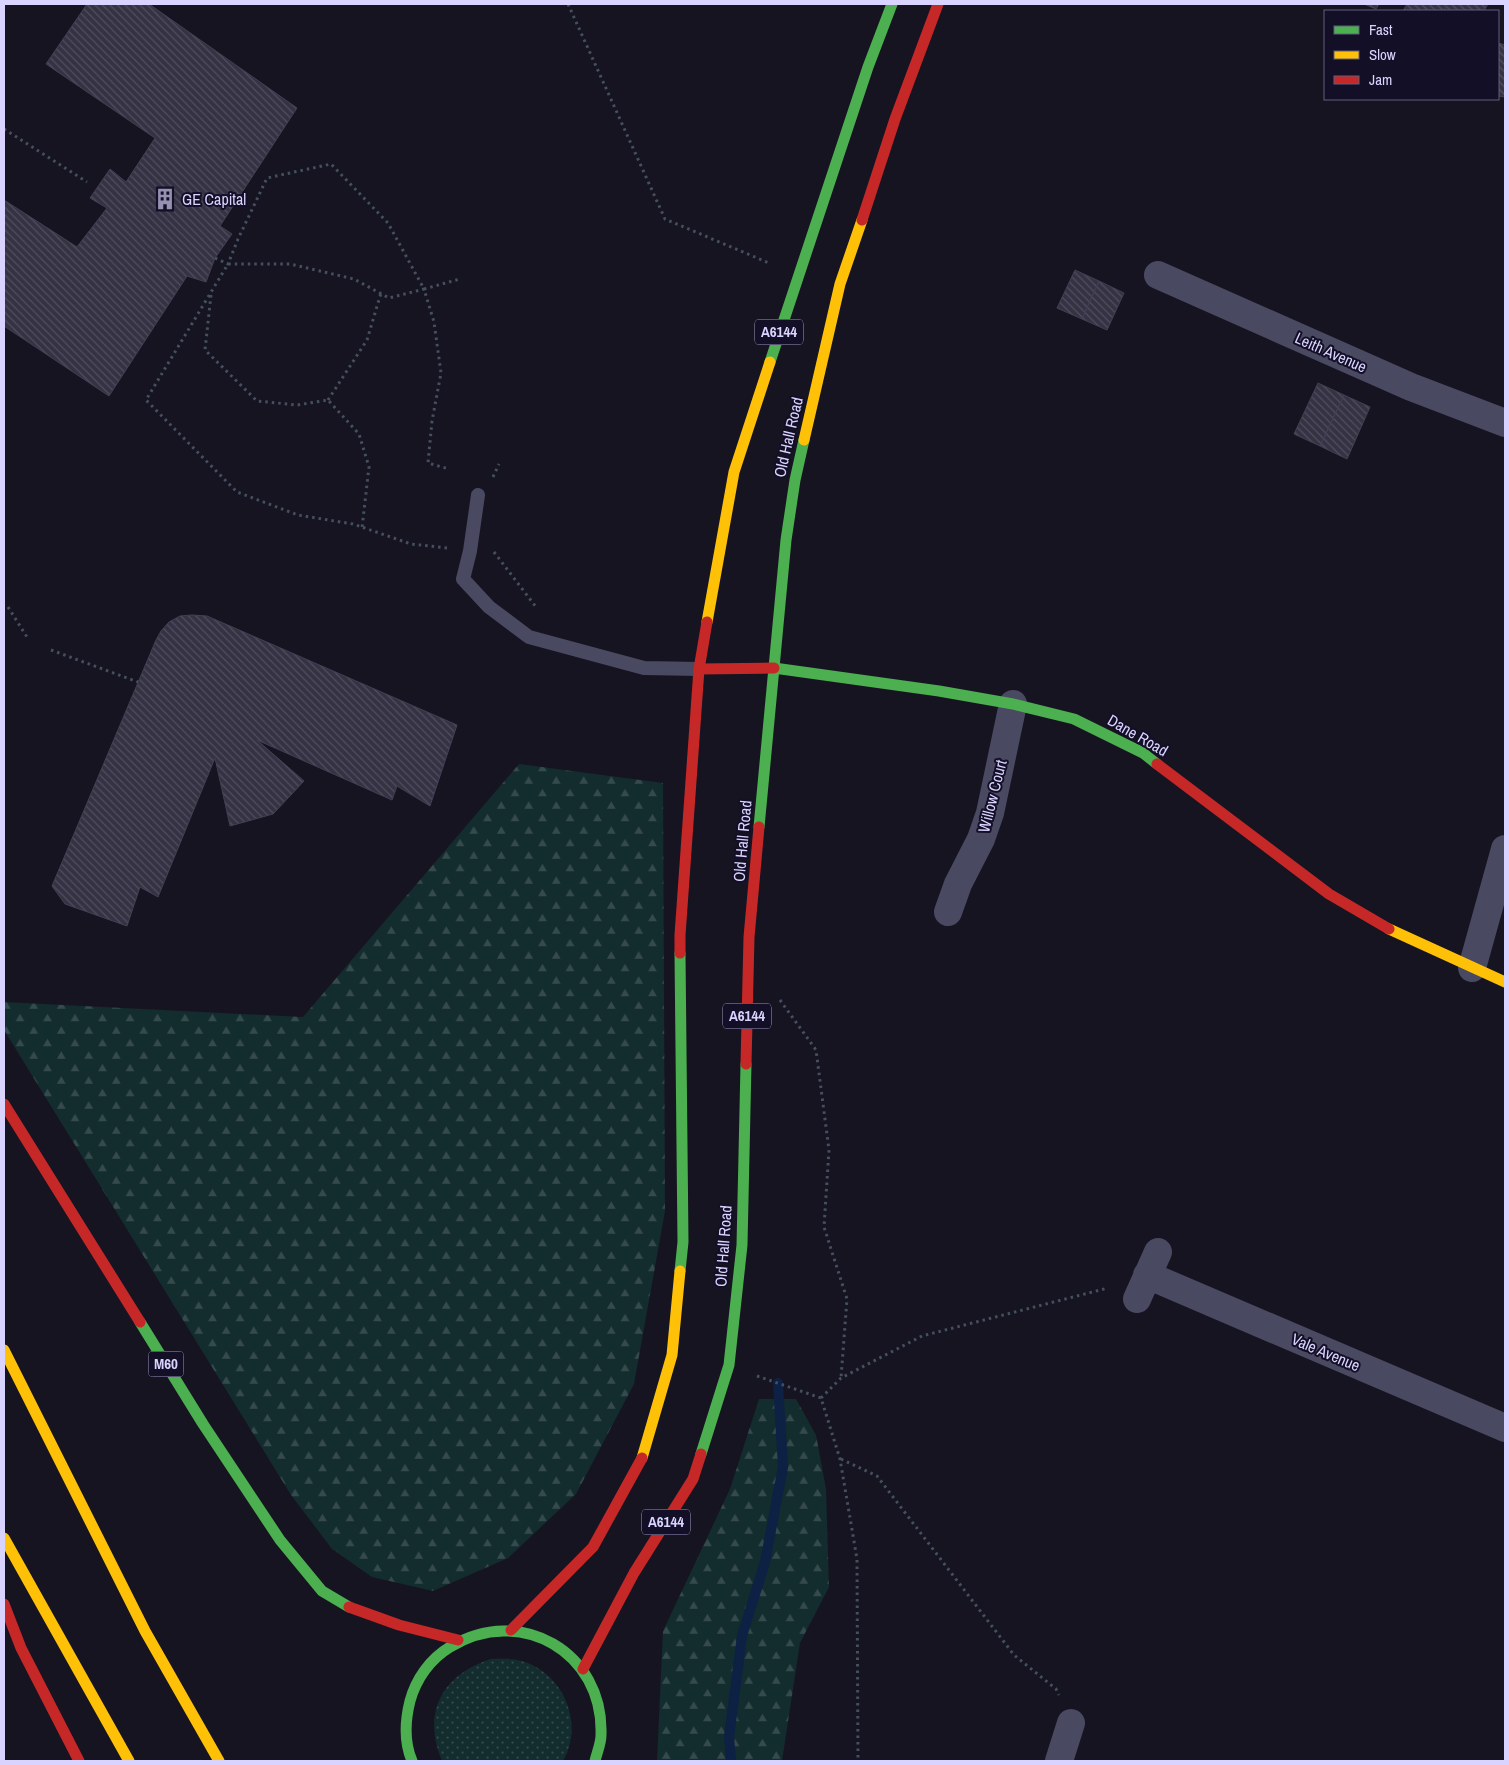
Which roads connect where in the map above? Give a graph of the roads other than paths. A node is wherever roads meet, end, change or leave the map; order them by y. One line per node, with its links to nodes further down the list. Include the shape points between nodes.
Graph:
1 (892, 4): 7 (main road, A6144, via 797,277 734,472)
2 (938, 4): 6 (main road, Old Hall Road / A6144, via 895,119 840,284 795,480)
3 (1158, 275): 4 (street, Leith Avenue, via 1411,387)
4 (1505, 423)
5 (478, 495): 7 (lane, via 463,579 489,607 529,637 644,668)
6 (774, 668): 7 (main road, Dane Road); 8 (main road, Dane Road); 21 (main road, Old Hall Road / A6144, via 750,937 742,1245 728,1365 693,1479 634,1573)
7 (699, 669): 19 (main road, A6144, via 680,935 683,1242 672,1355 644,1455 592,1547)
8 (1013, 704): 10 (street, Willow Court, via 990,813); 11 (main road, Dane Road, via 1074,719 1143,753 1328,894 1395,932)
9 (1505, 849): 11 (street)
10 (948, 912)
11 (1472, 968): 12 (main road, Dane Road)
12 (1505, 982)
13 (4, 1104): 20 (main road, M60, via 203,1424 280,1540 322,1591 350,1607)
14 (1147, 1275): 16 (street, Vale Avenue)
15 (4, 1350): 29 (main road, via 145,1631)
16 (1505, 1428)
17 (4, 1538): 28 (main road)
18 (4, 1604): 27 (main road, via 21,1648)
19 (511, 1630): 20 (main road, via 484,1631); 21 (main road, via 539,1635 563,1649)
20 (458, 1640): 26 (main road, via 431,1661 412,1690 405,1723)
21 (583, 1669): 23 (main road, via 598,1699)
22 (1071, 1723): 25 (street)
23 (602, 1733): 24 (main road); 30 (main road)
24 (607, 1752)
25 (1068, 1759)
26 (409, 1760)
27 (79, 1761)
28 (128, 1761)
29 (219, 1761)
30 (595, 1761)

